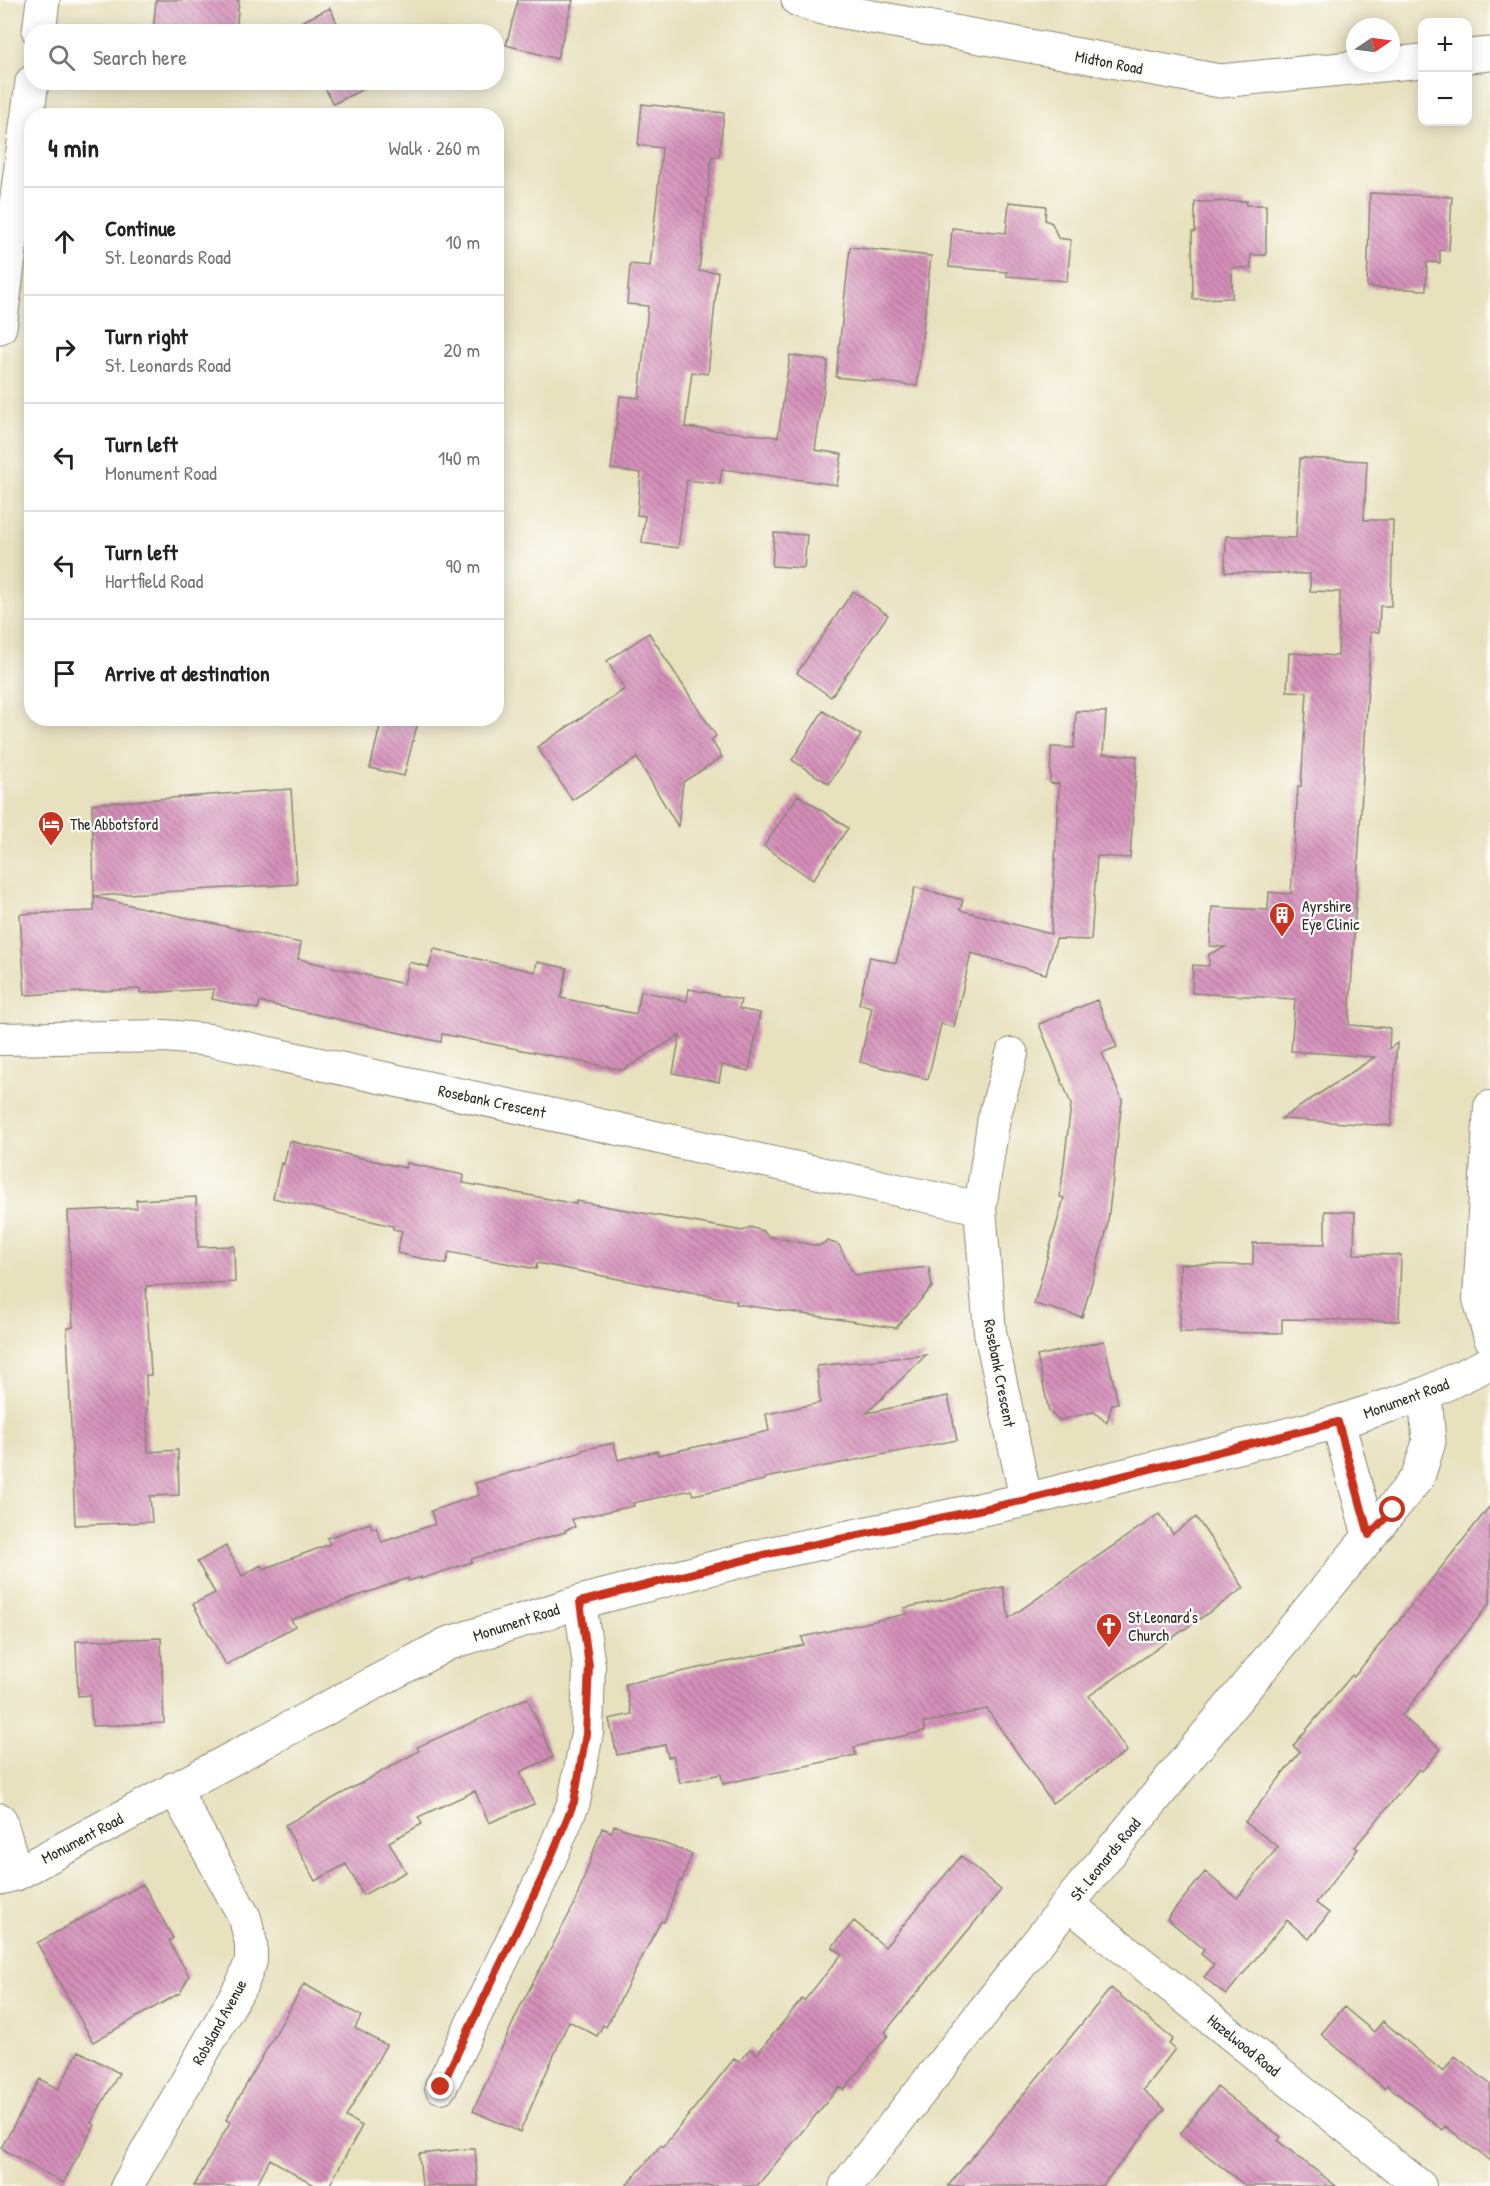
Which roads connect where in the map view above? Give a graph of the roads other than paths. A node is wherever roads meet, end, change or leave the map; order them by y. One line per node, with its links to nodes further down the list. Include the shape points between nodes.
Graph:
1 (43, 0): 3 (main road)
2 (815, 3): 6 (main road, Midton Road, via 1220,81)
3 (40, 24)
4 (1490, 54): 5 (main road)
5 (1472, 56)
6 (1418, 61)
7 (31, 90): 8 (main road)
8 (29, 108)
9 (24, 143): 10 (main road)
10 (0, 327)
11 (0, 1039): 14 (street, Rosebank Crescent, via 165,1036 210,1040)
12 (1012, 1054): 14 (street, Rosebank Crescent, via 994,1118)
13 (1490, 1107): 15 (street, via 1479,1299)
14 (980, 1208): 19 (street, Rosebank Crescent, via 990,1332)
15 (1490, 1338)
16 (1490, 1363): 17 (main road, Monument Road)
17 (1425, 1394): 18 (main road, Monument Road); 20 (main road, St. Leonards Road, via 1429,1442 1418,1477)
18 (1338, 1422): 19 (main road, Monument Road); 20 (main road)
19 (1026, 1500): 21 (main road, Monument Road, via 768,1554)
20 (1369, 1535): 25 (main road, St. Leonards Road)
21 (580, 1602): 22 (main road, Monument Road, via 447,1644); 26 (street, via 589,1677 586,1734 574,1802 543,1876)
22 (174, 1788): 24 (main road, Monument Road); 27 (street, Robsland Avenue, via 245,1918 251,1961 243,1982)
23 (0, 1820): 24 (main road)
24 (8, 1876)
25 (1068, 1904): 28 (main road, St. Leonards Road); 29 (street, Hazelwood Road)
26 (441, 2087)
27 (127, 2186)
28 (846, 2186)
29 (1420, 2186)

